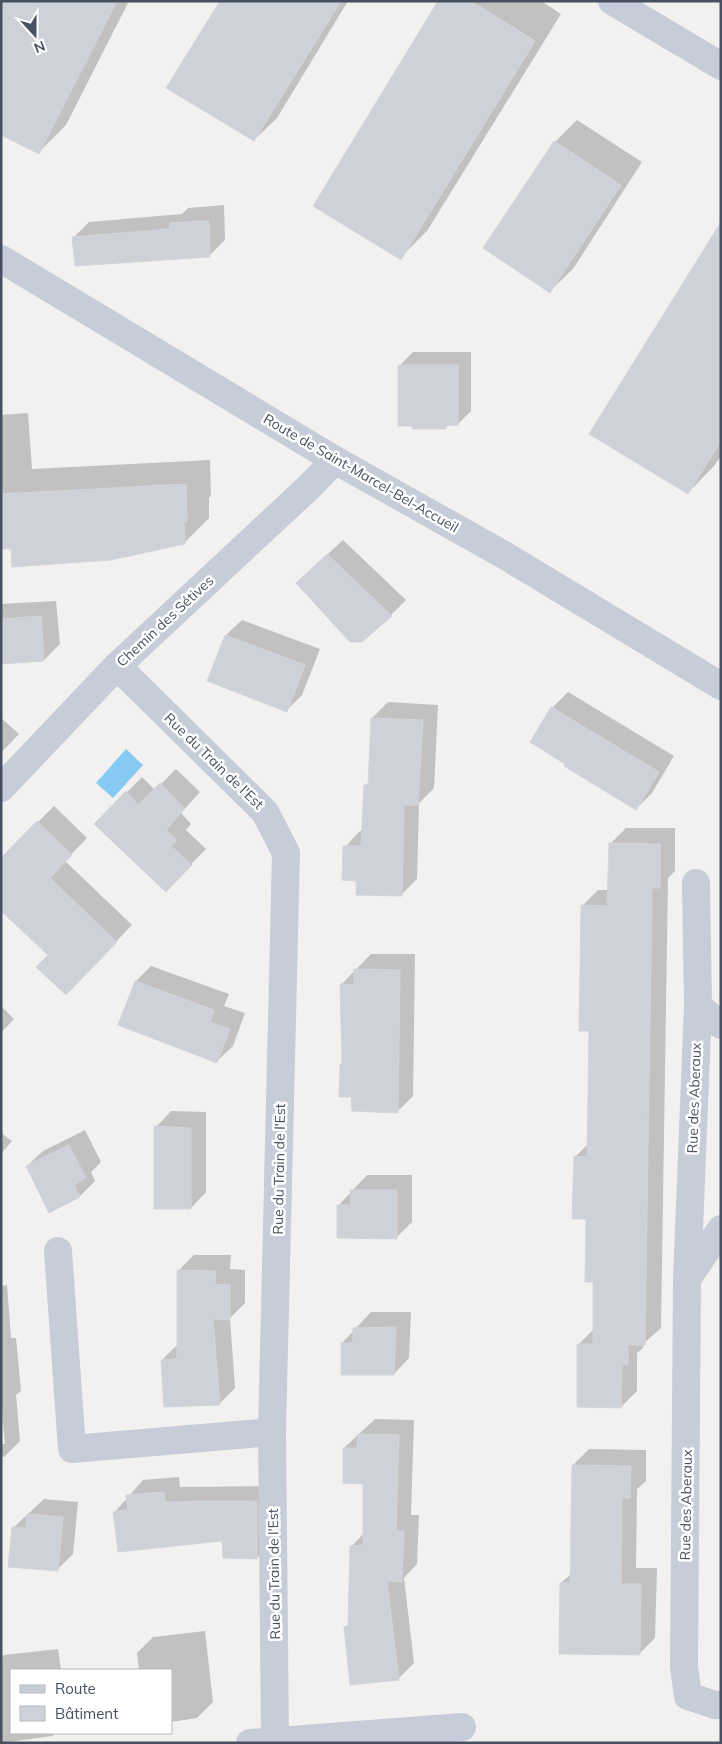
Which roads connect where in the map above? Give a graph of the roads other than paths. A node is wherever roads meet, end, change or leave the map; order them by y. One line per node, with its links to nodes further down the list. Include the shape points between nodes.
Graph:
1 (612, 1): 2 (street)
2 (721, 66)
3 (1, 259): 4 (street, Route de Saint-Marcel-Bel-Accueil)
4 (335, 460): 5 (street, Chemin des Sétives); 6 (street, Route de Saint-Marcel-Bel-Accueil, via 504,555)
5 (117, 666): 7 (street, Chemin des Sétives); 14 (street, Rue du Train de l'Est, via 265,812 286,853)
6 (721, 686)
7 (1, 788)
8 (696, 883): 9 (street, Rue des Aberaux)
9 (698, 1006): 10 (street); 13 (street, Rue des Aberaux)
10 (721, 1025)
11 (721, 1229): 13 (street)
12 (58, 1251): 14 (street, via 72,1449)
13 (688, 1280): 15 (street, Rue des Aberaux, via 684,1667 688,1696 715,1706)
14 (272, 1432): 17 (street, Rue du Train de l'Est)
15 (721, 1705)
16 (462, 1727): 17 (street)
17 (263, 1741)

